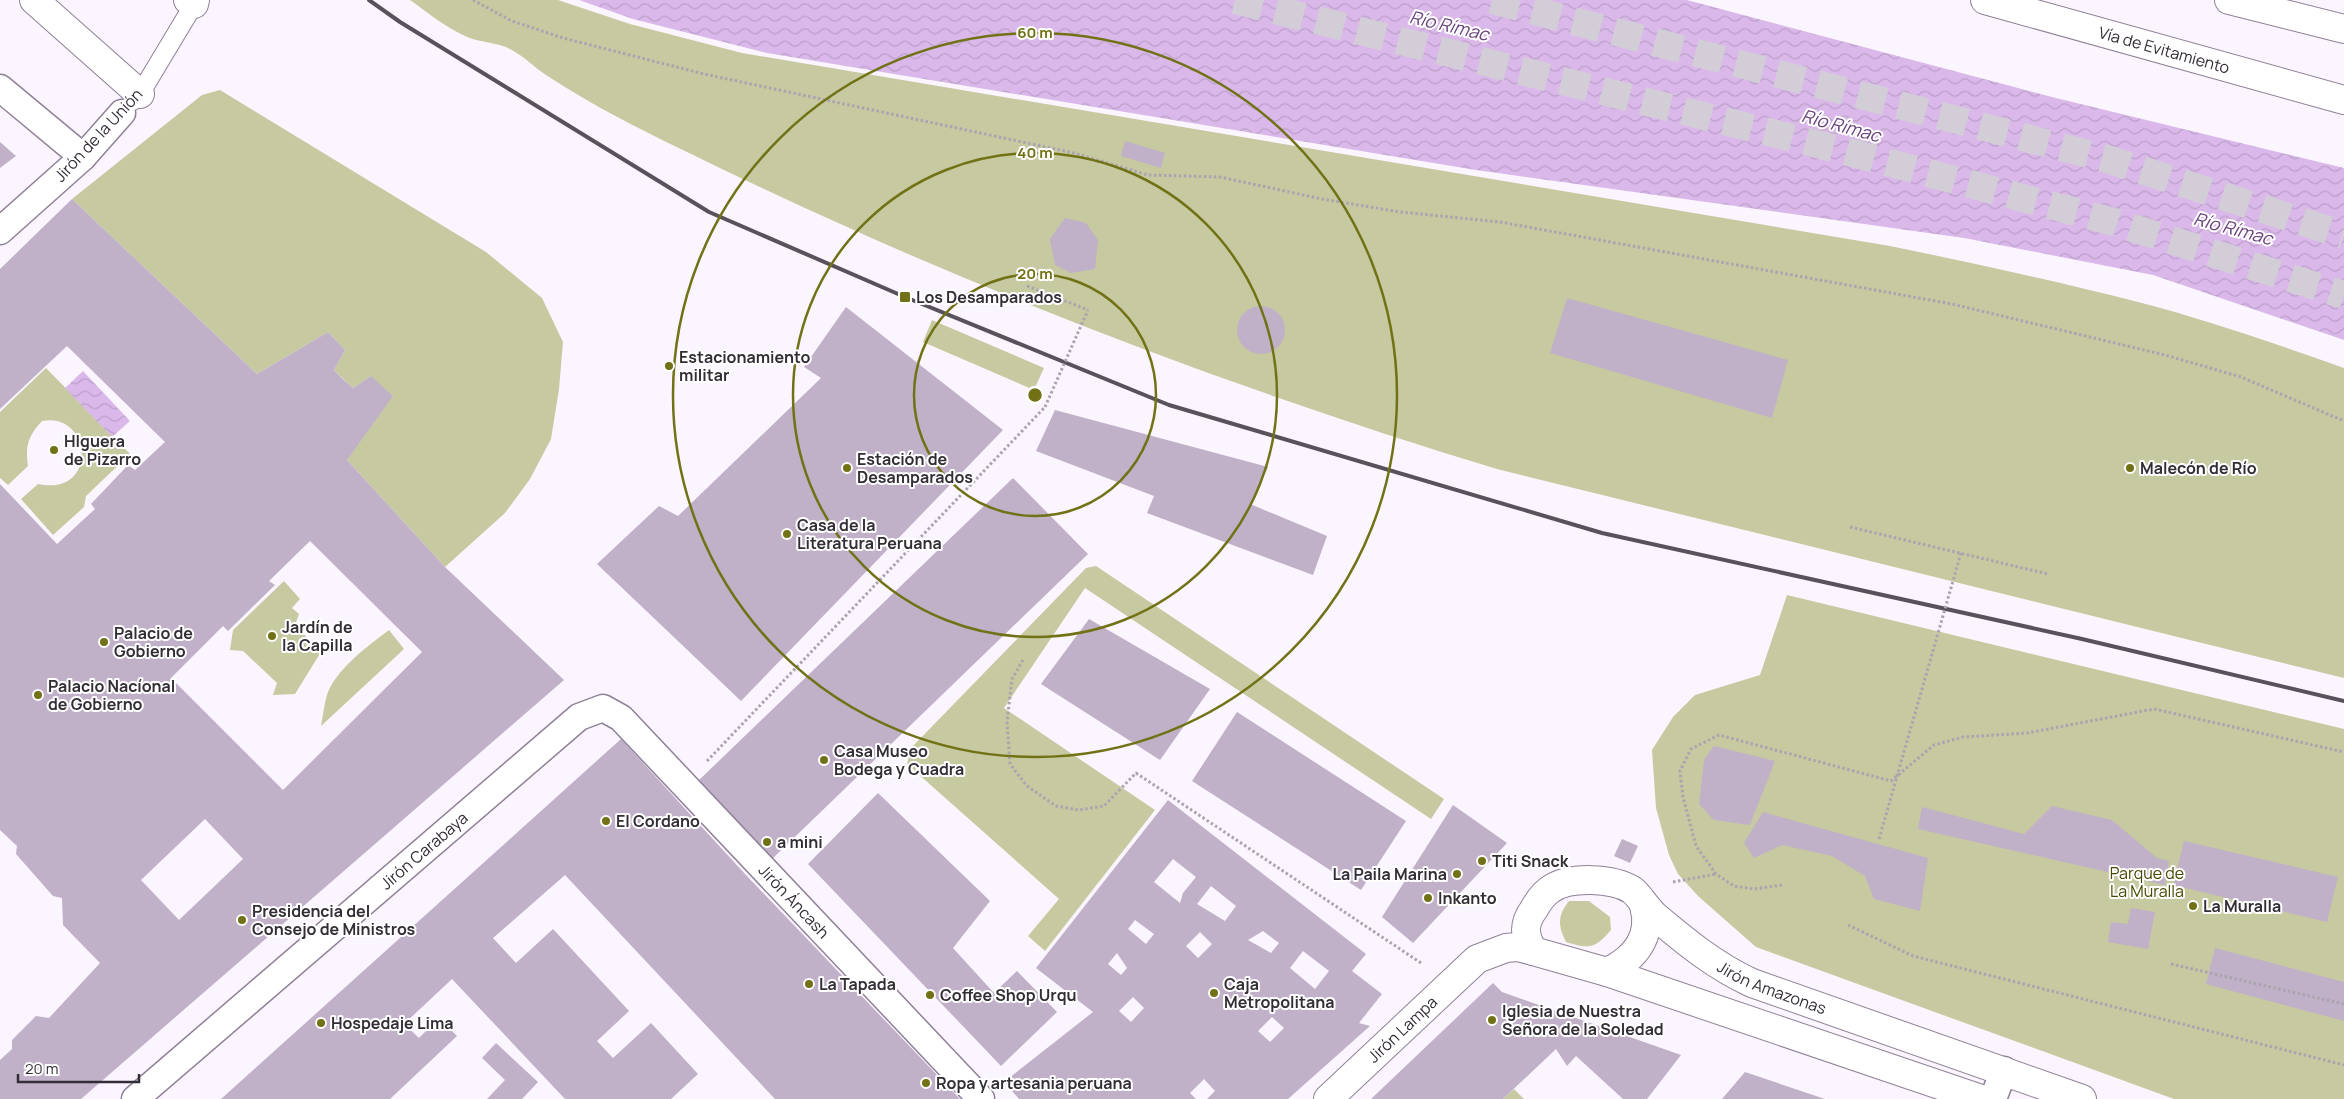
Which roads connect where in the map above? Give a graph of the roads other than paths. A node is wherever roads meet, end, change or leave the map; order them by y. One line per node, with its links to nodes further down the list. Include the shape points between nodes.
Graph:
1 (34, 0): 8 (main road)
2 (1986, 0): 7 (main road, Vía de Evitamiento)
3 (2229, 0): 5 (main road)
4 (192, 1): 8 (lane, Jirón de la Unión)
5 (2344, 29)
6 (0, 88): 9 (street)
7 (2344, 100)
8 (131, 104): 9 (street, Jirón de la Unión)
9 (83, 157): 10 (street, Jirón de la Unión)
10 (0, 231)
11 (603, 708): 16 (street, Jirón Carabaya, via 579,717); 17 (street, Jirón Áncash, via 620,718)
12 (1644, 906): 13 (main road, Jirón Amazonas, via 1632,890 1615,884 1575,881 1550,889 1525,925); 14 (main road, via 1646,928 1639,948 1622,964); 15 (main road, Jirón Amazonas, via 1696,951 1724,970 1752,983)
13 (1533, 951): 14 (main road); 18 (main road, Jirón Lampa, via 1506,948 1477,959)
14 (1607, 972): 19 (main road)
15 (2004, 1070): 20 (street); 21 (main road, Jirón Amazonas)
16 (135, 1099)
17 (981, 1099)
18 (1328, 1099)
19 (1981, 1099)
20 (1993, 1099)
21 (2082, 1099)

